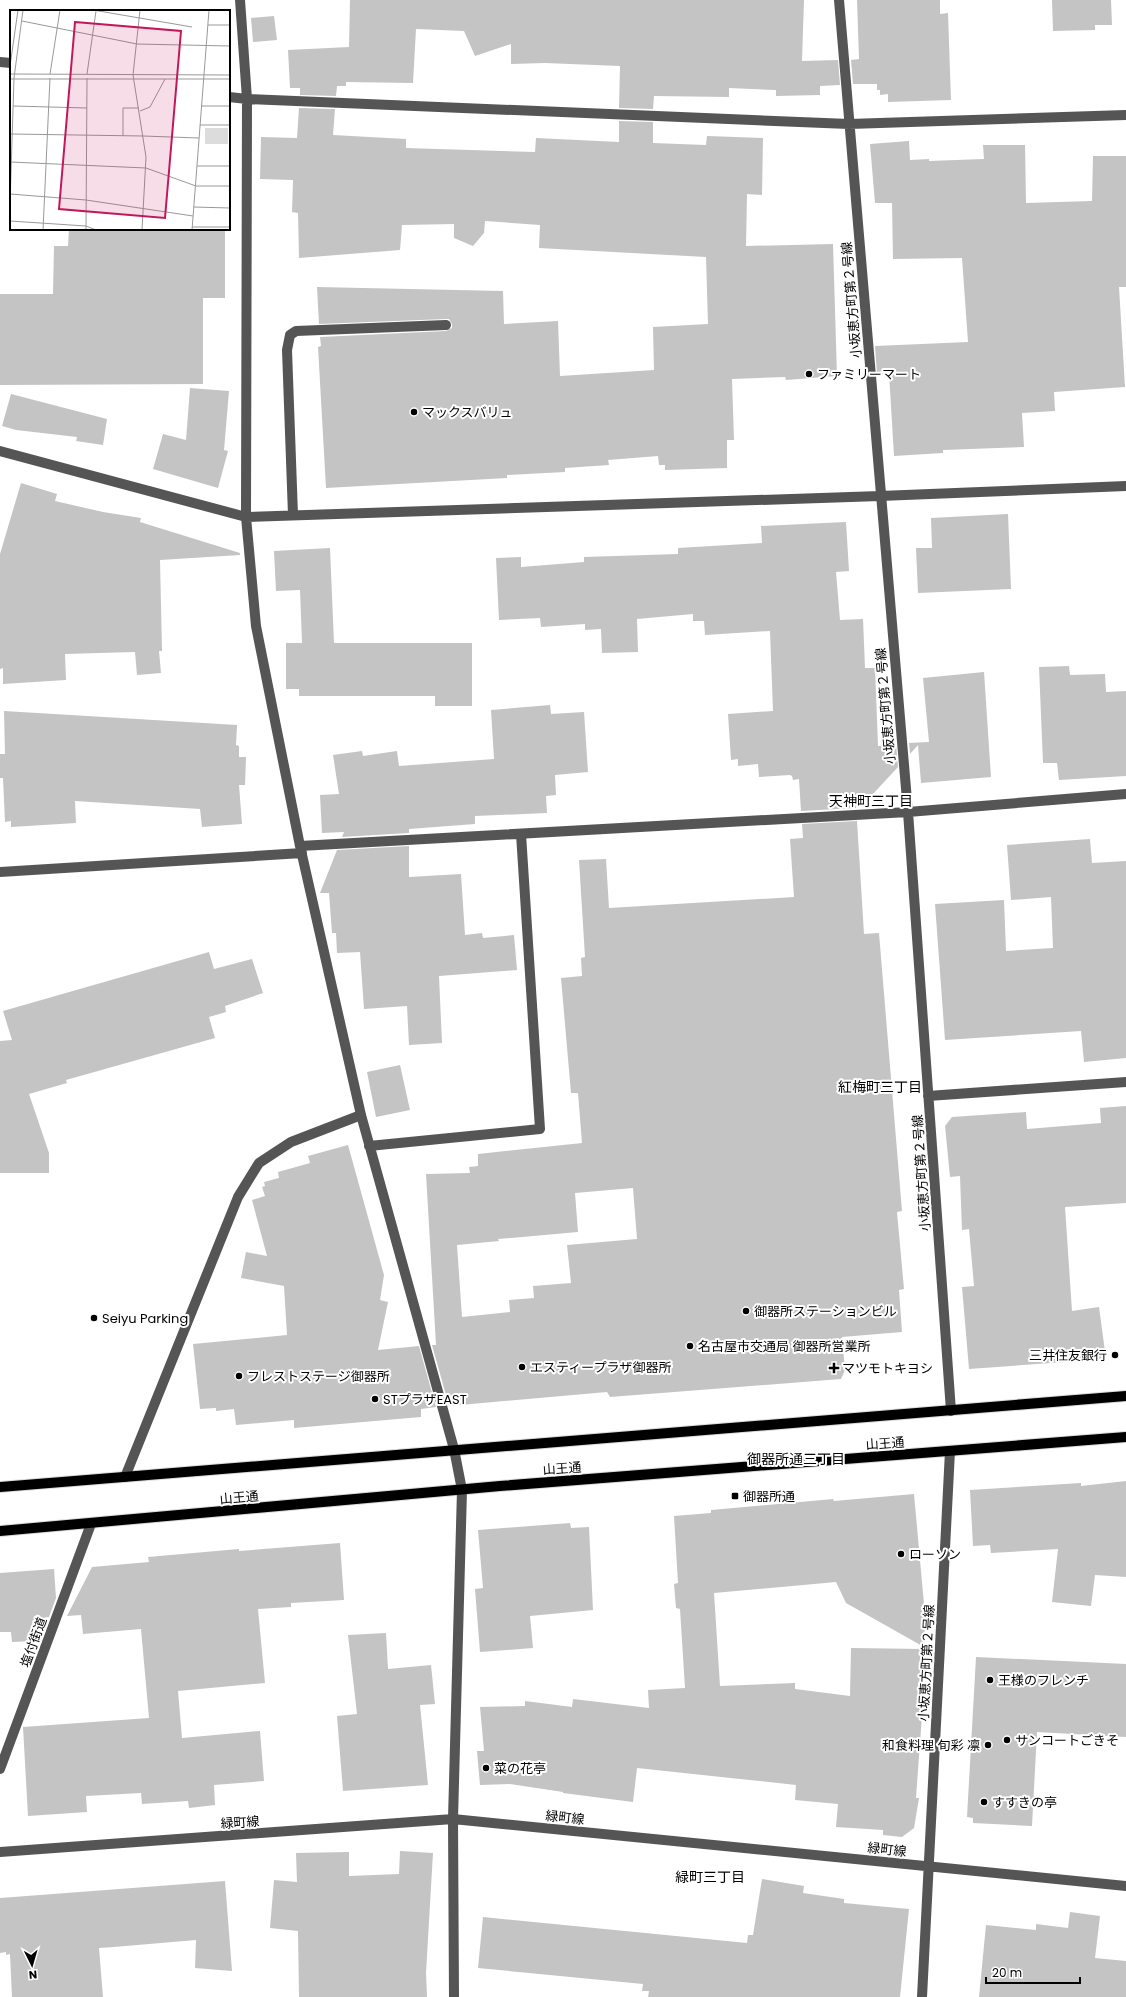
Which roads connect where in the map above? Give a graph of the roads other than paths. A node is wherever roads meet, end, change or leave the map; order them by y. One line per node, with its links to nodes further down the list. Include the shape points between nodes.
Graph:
1 (240, 0): 6 (street)
2 (839, 0): 8 (street, 小坂恵方町第２号線)
3 (0, 62): 4 (street)
4 (10, 63)
5 (230, 97): 6 (street)
6 (247, 99): 8 (street); 14 (street)
7 (1126, 115): 8 (street)
8 (849, 124): 12 (street, 小坂恵方町第２号線)
9 (446, 325): 13 (street, via 296,331 290,335 287,350)
10 (0, 451): 14 (street)
11 (1126, 486): 12 (street)
12 (880, 496): 13 (street); 16 (street, 小坂恵方町第２号線)
13 (293, 515): 14 (street)
14 (246, 517): 18 (street, via 256,626)
15 (1126, 794): 16 (street)
16 (908, 812): 17 (street); 21 (street, 小坂恵方町第２号線)
17 (522, 834): 18 (street); 23 (street, via 540,1129)
18 (300, 850): 19 (street); 22 (street)
19 (0, 872)
20 (1126, 1082): 21 (street)
21 (928, 1096): 25 (street, 小坂恵方町第２号線)
22 (361, 1115): 23 (street); 29 (street, via 291,1142 259,1163 235,1204)
23 (369, 1146): 27 (street)
24 (1126, 1396): 25 (main road, 山王通)
25 (951, 1411): 27 (main road, 山王通)
26 (1126, 1437): 28 (main road, 山王通)
27 (454, 1449): 29 (main road, 山王通); 31 (street)
28 (950, 1451): 31 (main road, 山王通); 37 (street, 小坂恵方町第２号線)
29 (125, 1477): 30 (main road, 山王通)
30 (0, 1487)
31 (462, 1490): 32 (main road, 山王通); 35 (street)
32 (91, 1524): 33 (main road, 山王通); 34 (street, 塩付街道)
33 (0, 1531)
34 (0, 1769)
35 (453, 1819): 36 (street, 緑町線); 37 (street, 緑町線); 39 (street)
36 (0, 1852)
37 (928, 1866): 38 (street, 緑町線); 40 (street, 小坂恵方町第２号線)
38 (1126, 1886)
39 (454, 1997)
40 (922, 1997)

